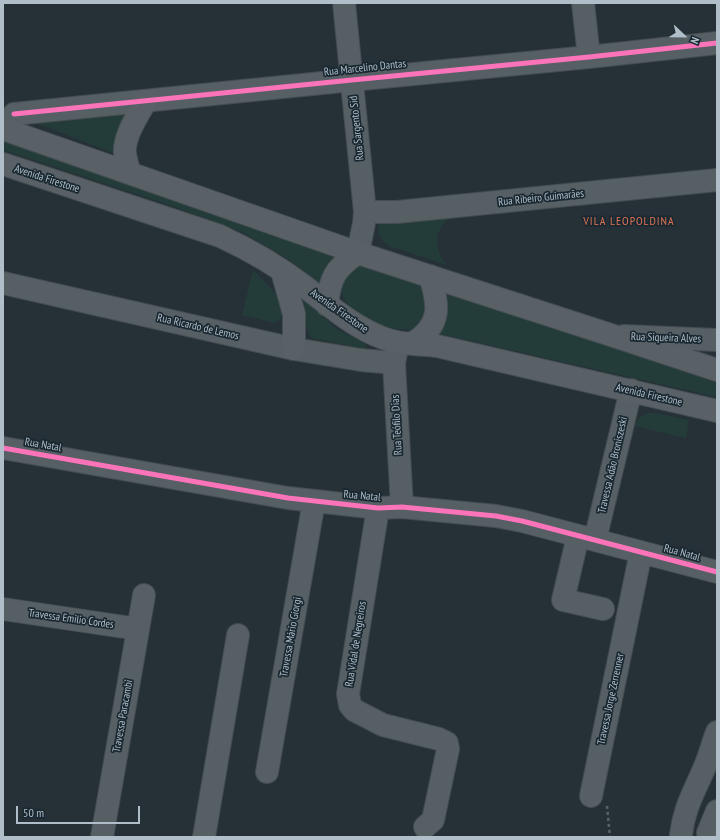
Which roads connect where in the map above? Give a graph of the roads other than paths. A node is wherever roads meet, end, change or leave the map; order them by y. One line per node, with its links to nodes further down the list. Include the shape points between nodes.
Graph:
1 (344, 3): 5 (street, Rua Sargento Sid)
2 (583, 3): 4 (street)
3 (717, 43): 4 (street, Rua Marcelino Dantas)
4 (589, 57): 5 (street, Rua Marcelino Dantas)
5 (352, 80): 6 (street, Rua Marcelino Dantas); 11 (street, Rua Sargento Sid)
6 (146, 101): 7 (street, Rua Marcelino Dantas); 9 (main road, via 127,140 125,152)
7 (9, 122): 9 (main road)
8 (3, 164): 13 (main road, Avenida Firestone, via 220,236)
9 (129, 172): 12 (main road)
10 (717, 180): 11 (street, Rua Ribeiro Guimarães, via 397,212)
11 (365, 212): 12 (street, Rua Sargento Sid)
12 (358, 253): 14 (main road); 16 (main road, via 344,262 334,276)
13 (282, 271): 16 (main road, Avenida Firestone); 19 (main road, via 294,314)
14 (430, 276): 17 (main road); 20 (main road, via 438,306 431,328 423,337)
15 (3, 283): 19 (street, Rua Ricardo de Lemos)
16 (327, 305): 20 (main road, Avenida Firestone, via 362,329)
17 (614, 336): 18 (street, Rua Siqueira Alves); 21 (main road)
18 (717, 340)
19 (294, 349): 20 (street, Rua Ricardo de Lemos, via 361,360)
20 (402, 349): 22 (main road, Avenida Firestone, via 437,346); 26 (street, Rua Teófilo Dias)
21 (717, 370)
22 (631, 390): 23 (main road, Avenida Firestone); 28 (street, Travessa Adão Broniszeski)
23 (717, 411)
24 (3, 448): 25 (street, Rua Natal)
25 (314, 501): 27 (street, Rua Natal); 37 (street, Travessa Mário Giorgi)
26 (402, 507): 27 (street, Rua Natal); 28 (street, Rua Natal, via 496,516)
27 (378, 508): 40 (street, Rua Vidal de Negreiros, via 348,700 354,710 383,725 448,743 433,820)
28 (587, 538): 29 (street, Rua Natal); 32 (street, Travessa Adão Broniszeski, via 563,600)
29 (642, 552): 30 (street, Rua Natal); 38 (street, Travessa Jorge Zerrenner)
30 (717, 572)
31 (144, 595): 34 (street, Travessa Paracambi)
32 (603, 609)
33 (4, 614): 34 (street, Travessa Emilio Cordes)
34 (138, 629): 43 (street, Travessa Paracambi)
35 (238, 635): 44 (street)
36 (717, 732): 42 (street, via 687,806)
37 (267, 772)
38 (591, 796)
39 (717, 811): 41 (street)
40 (425, 827)
41 (708, 833)
42 (681, 835)
43 (102, 837)
44 (204, 837)

